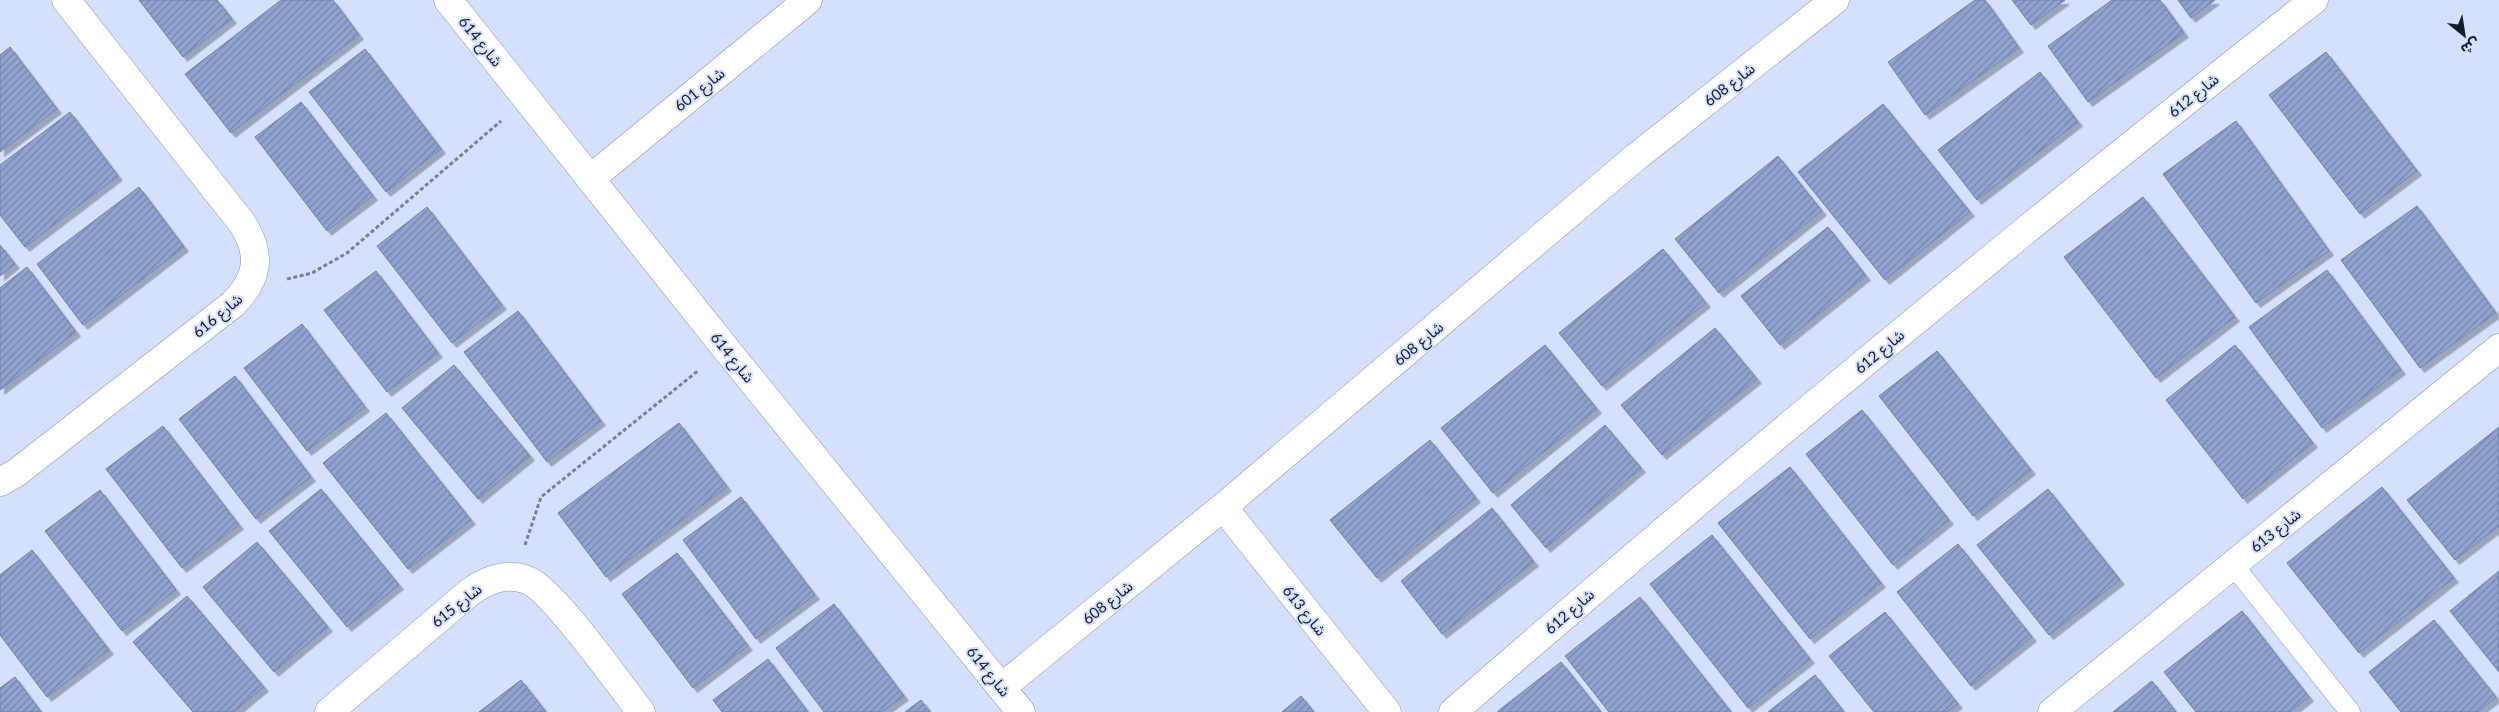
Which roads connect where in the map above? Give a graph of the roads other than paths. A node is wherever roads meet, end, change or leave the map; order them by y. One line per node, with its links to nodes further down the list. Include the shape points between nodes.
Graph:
1 (66, 0): 8 (street, شارع 616, via 242,223 255,250 255,265 252,280 233,304 16,473)
2 (448, 0): 6 (street, شارع 614)
3 (808, 0): 6 (street, شارع 601)
4 (1835, 0): 9 (street, شارع 608, via 1636,157)
5 (2314, 0): 16 (street, شارع 612, via 1879,351)
6 (590, 179): 11 (street, شارع 614)
7 (2499, 348): 10 (street, شارع 613)
8 (0, 482)
9 (1224, 507): 11 (street, شارع 608); 15 (street, شارع 613)
10 (2232, 565): 17 (street, شارع 613); 18 (lane)
11 (1002, 687): 14 (street, شارع 614)
12 (328, 712): 13 (street, شارع 615, via 470,592 498,577 528,580 550,596)
13 (641, 712)
14 (1021, 712)
15 (1387, 712)
16 (1453, 712)
17 (2052, 712)
18 (2350, 712)

